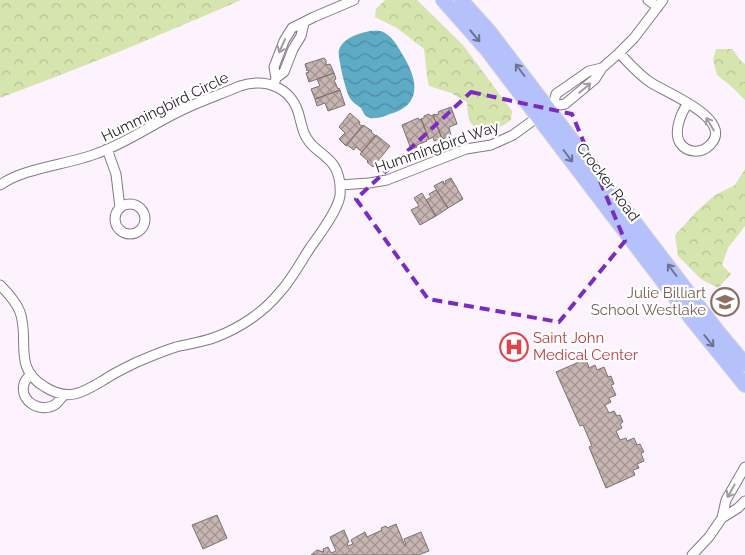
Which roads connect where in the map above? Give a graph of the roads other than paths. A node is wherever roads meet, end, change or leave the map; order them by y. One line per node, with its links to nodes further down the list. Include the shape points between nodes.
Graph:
1 (354, 0): 7 (street, via 304,23 284,72)
2 (443, 0): 9 (main road, Crocker Road, one-way to 9)
3 (462, 0): 9 (main road, Crocker Road, one-way to 3, via 489,31)
4 (648, 0): 5 (street)
5 (660, 3): 6 (street, Hummingbird Way)
6 (619, 53): 8 (street, via 646,80); 9 (street, Hummingbird Way, via 565,104)
7 (275, 82): 10 (street, Hummingbird Circle, via 240,86 183,110); 12 (street, via 293,100 308,140 334,166)
8 (688, 103): 8 (street, one-way to 8, via 681,116 678,139 684,147 701,151 713,142 714,128 706,116)
9 (547, 111): 12 (street, Hummingbird Way, via 499,143 466,150 387,180); 15 (main road, Crocker Road, one-way to 9); 17 (main road, Crocker Road, one-way to 17, via 700,330)
10 (108, 150): 11 (street, Hummingbird Circle, via 20,175); 13 (street, via 116,174)
11 (0, 185)
12 (340, 185): 18 (street, via 340,197 333,213 284,288 254,316 215,337 136,362 83,392)
13 (120, 208)
14 (0, 285): 16 (street, via 20,312 23,356)
15 (745, 364)
16 (31, 374): 18 (street, via 46,388); 18 (street, via 24,382 24,389 32,405 46,408)
17 (745, 385)
18 (64, 395)
19 (745, 467): 21 (street, one-way to 21, via 726,500)
20 (745, 501): 21 (street)
21 (722, 518): 22 (street)
22 (692, 555)

